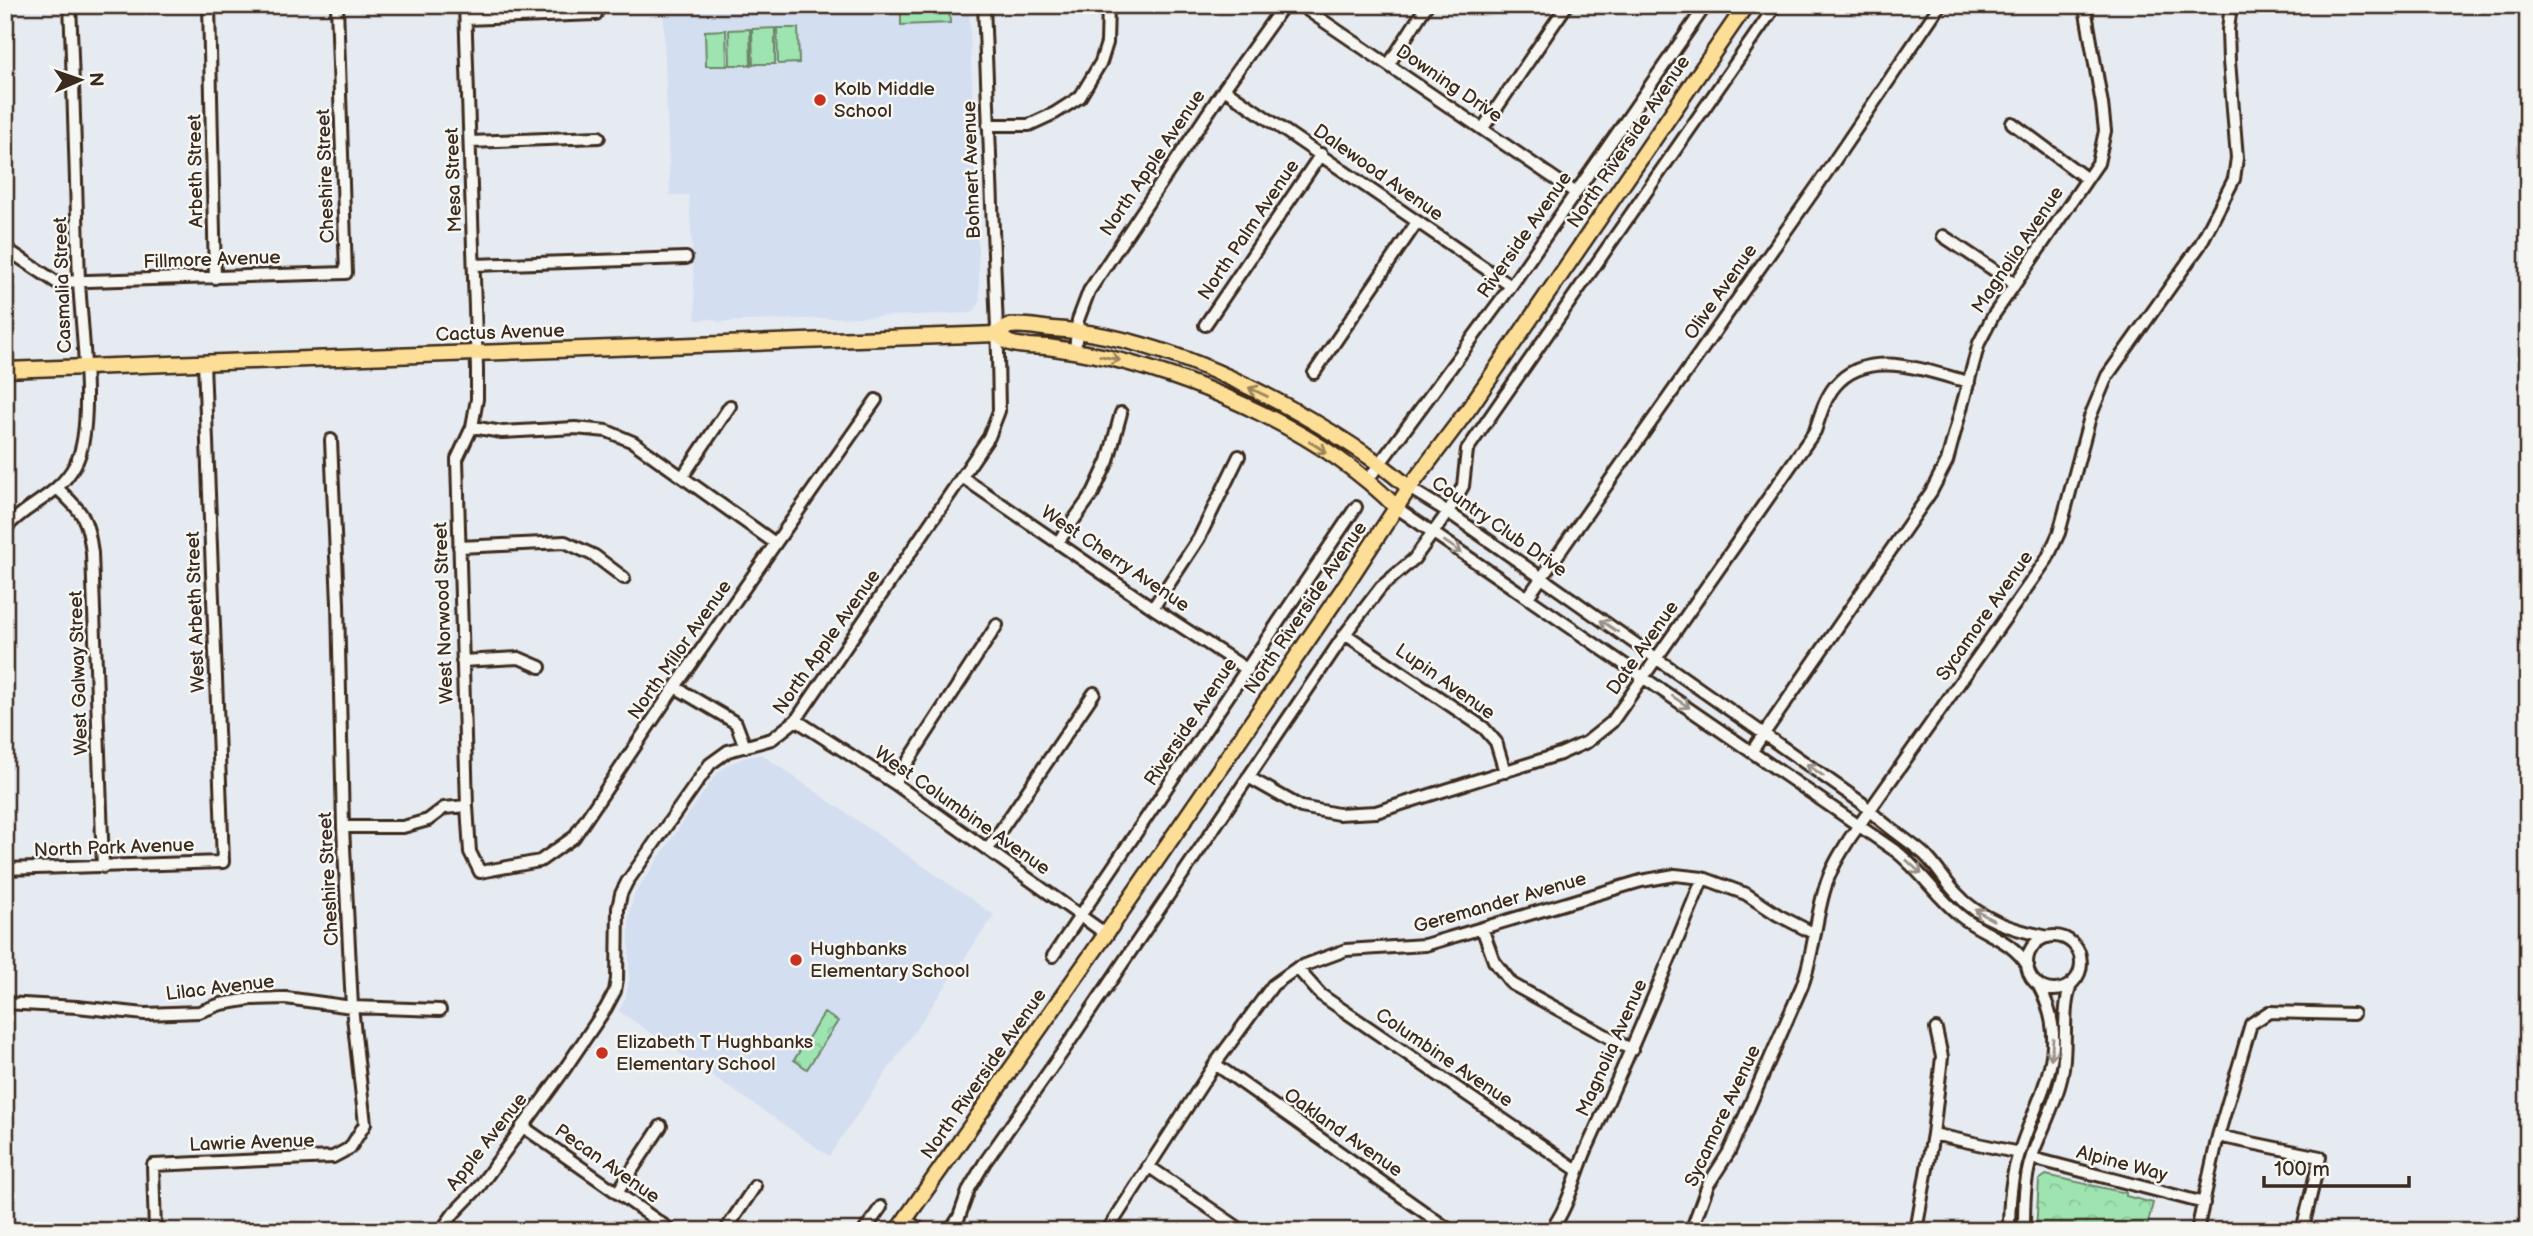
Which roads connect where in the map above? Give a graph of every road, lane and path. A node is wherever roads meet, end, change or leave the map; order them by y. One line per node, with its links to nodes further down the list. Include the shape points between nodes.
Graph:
1 (70, 5): 36 (street, Casmalia Street)
2 (209, 5): 35 (street, Arbeth Street)
3 (337, 5): 34 (street, Cheshire Street)
4 (465, 5): 18 (street, Mesa Street)
5 (984, 5): 22 (street, Bohnert Avenue)
6 (1108, 5): 22 (street, via 1104,53 1080,97 1029,125)
7 (1284, 5): 20 (street, North Apple Avenue)
8 (1300, 5): 19 (street, Downing Drive)
9 (1427, 5): 19 (street)
10 (1567, 5): 23 (street)
11 (1706, 5): 28 (street, Riverside Avenue)
12 (1746, 5): 59 (main road, North Riverside Avenue, via 1470,407)
13 (1776, 5): 63 (street, via 1467,450 1463,486)
14 (1940, 5): 70 (street, Olive Avenue)
15 (2082, 5): 27 (street, Magnolia Avenue, via 2105,131 2098,163)
16 (2231, 5): 90 (street, Sycamore Avenue, via 2234,179 2200,245 2107,376 2047,559)
17 (596, 14): 18 (street)
18 (466, 19): 25 (street, Mesa Street)
19 (1389, 64): 23 (street, Downing Drive)
20 (1224, 89): 26 (street, Dalewood Avenue); 40 (street, North Apple Avenue, via 1089,291)
21 (2012, 123): 27 (street)
22 (988, 125): 41 (street, Bohnert Avenue)
23 (1483, 128): 28 (street, Downing Drive)
24 (599, 137): 25 (street)
25 (470, 142): 33 (street, Mesa Street)
26 (1321, 155): 29 (street, Dalewood Avenue); 39 (street, North Palm Avenue)
27 (2087, 178): 37 (street, Magnolia Avenue)
28 (1576, 192): 38 (street, Riverside Avenue)
29 (1417, 222): 38 (street, Dalewood Avenue); 47 (street)
30 (1943, 236): 37 (street)
31 (5, 248): 36 (street, Fillmore Avenue, via 56,282)
32 (686, 258): 33 (street)
33 (474, 265): 43 (street, Mesa Street)
34 (346, 273): 35 (street, Fillmore Avenue)
35 (215, 278): 36 (street, Fillmore Avenue)
36 (79, 283): 45 (street, Casmalia Street)
37 (2015, 284): 48 (street, Magnolia Avenue, via 1979,344)
38 (1511, 286): 55 (street, Riverside Avenue)
39 (1205, 325)
40 (1077, 331): 41 (main road, Country Club Drive, via 1010,326); 42 (street, North Apple Avenue); 55 (main road, Country Club Drive, one-way to 40, via 1283,404 1209,369)
41 (996, 334): 42 (main road, via 1010,344); 43 (main road, Cactus Avenue); 57 (street, North Apple Avenue, via 999,411 989,437)
42 (1075, 351): 58 (main road, one-way to 58, via 1133,364 1221,395 1310,442)
43 (478, 354): 44 (main road, Cactus Avenue); 52 (street, West Norwood Street)
44 (204, 362): 45 (main road, Cactus Avenue); 94 (street, West Arbeth Street)
45 (84, 367): 46 (main road, Cactus Avenue); 60 (street, Casmalia Street, via 84,445)
46 (5, 370)
47 (1314, 373)
48 (1969, 382): 75 (street, Date Avenue, via 1882,363 1856,368 1835,386 1815,431); 83 (street, Magnolia Avenue, via 1947,461 1931,492)
49 (876, 400): 67 (street, North Milor Avenue)
50 (730, 406): 56 (street)
51 (1121, 413): 66 (street, via 1108,461 1093,493)
52 (472, 427): 56 (street, via 502,432 607,431 633,442); 68 (street, West Norwood Street, via 457,460)
53 (331, 440): 91 (street, Cheshire Street)
54 (1239, 456): 72 (street, via 1199,538)
55 (1379, 464): 58 (street, Riverside Avenue); 59 (main road, Country Club Drive)
56 (683, 476): 67 (street)
57 (962, 477): 66 (street, West Cherry Avenue); 82 (street, North Apple Avenue)
58 (1361, 477): 62 (main road)
59 (1409, 488): 62 (main road, North Riverside Avenue); 63 (street, Country Club Drive)
60 (58, 489): 64 (street, Casmalia Street); 95 (street, West Galway Street, via 89,526)
61 (1356, 507): 78 (street, Riverside Avenue)
62 (1396, 508): 65 (street); 102 (main road, North Riverside Avenue)
63 (1448, 512): 65 (street); 70 (street, Country Club Drive)
64 (6, 525)
65 (1433, 533): 71 (street, one-way to 71); 74 (street, via 1414,559 1381,587)
66 (1059, 541): 72 (street, West Cherry Avenue)
67 (775, 543): 80 (street, North Milor Avenue)
68 (459, 547): 69 (street, via 565,542 595,556); 76 (street, West Norwood Street)
69 (624, 578)
70 (1541, 579): 71 (street, Olive Avenue); 75 (street, Country Club Drive, one-way to 70)
71 (1528, 597): 79 (street)
72 (1153, 608): 78 (street, West Cherry Avenue)
73 (997, 625): 88 (street)
74 (1345, 634): 86 (street, Lupin Avenue, via 1484,727 1496,742); 87 (street)
75 (1657, 658): 79 (street, Date Avenue); 83 (street, Country Club Drive)
76 (462, 661): 77 (street, via 519,659); 89 (street, West Norwood Street)
77 (540, 667)
78 (1248, 670): 99 (street, Riverside Avenue)
79 (1643, 676): 85 (street, one-way to 85); 86 (street, Date Avenue, via 1612,722 1587,742)
80 (675, 687): 84 (street, via 736,723); 97 (street, North Milor Avenue, via 574,837 540,861)
81 (1094, 693): 93 (street)
82 (796, 720): 84 (street, North Apple Avenue, via 772,739); 88 (street, West Columbine Avenue)
83 (1763, 734): 85 (street, Magnolia Avenue); 90 (street, Country Club Drive, one-way to 83)
84 (745, 747): 116 (street, North Apple Avenue, via 728,751 710,764 627,882 618,908 615,992)
85 (1752, 751): 92 (street)
86 (1505, 772): 87 (street, Date Avenue, via 1376,812 1338,814 1301,807)
87 (1248, 777): 137 (street, via 985,1162)
88 (894, 783): 93 (street, West Columbine Avenue)
89 (467, 806): 91 (street, via 444,808 428,820 403,827); 97 (street, West Norwood Street, via 470,852)
90 (1870, 811): 92 (street, Sycamore Avenue); 103 (street, Country Club Drive, one-way to 90, via 2018,931 1979,913 1954,892 1926,856)
91 (343, 827): 110 (street, Cheshire Street)
92 (1859, 827): 101 (street, Sycamore Avenue, via 1825,885); 105 (street, one-way to 105, via 1914,865 1964,919 2014,947)
93 (988, 849): 99 (street, West Columbine Avenue)
94 (223, 862): 95 (street, North Park Avenue)
95 (103, 867): 96 (street, North Park Avenue)
96 (5, 869)
97 (480, 872)
98 (1703, 877): 100 (street, Geremander Avenue, via 1675,875 1641,881); 101 (street, Geremander Avenue, via 1746,894); 114 (street, Magnolia Avenue)
99 (1081, 915): 102 (street, West Columbine Avenue); 104 (street, Riverside Avenue)
100 (1482, 928): 106 (street, Geremander Avenue, via 1425,945 1346,950); 114 (street, via 1494,961 1512,984)
101 (1815, 933): 142 (street, Sycamore Avenue, via 1802,986)
102 (1106, 934): 130 (main road, North Riverside Avenue)
103 (2048, 937): 105 (street, via 2032,948); 108 (street, via 2063,938 2077,950 2080,968)
104 (1053, 956)
105 (2028, 966): 107 (street)
106 (1297, 968): 115 (street, Geremander Avenue, via 1273,985); 125 (street, Columbine Avenue, via 1321,995)
107 (2038, 984): 108 (street, via 2055,989); 122 (street, one-way to 122, via 2052,1012 2053,1043 2042,1097)
108 (2071, 984): 123 (street, via 2060,1084)
109 (5, 1003): 110 (street, Lilac Avenue, via 145,1014 199,1012 251,999 286,998)
110 (352, 1007): 111 (street, Lilac Avenue); 121 (street, Cheshire Street, via 365,1124)
111 (440, 1010)
112 (2353, 1014): 120 (street, via 2269,1012 2251,1024)
113 (1936, 1029): 119 (street, via 1942,1057)
114 (1632, 1050): 125 (street, Magnolia Avenue)
115 (1215, 1065): 124 (street, Geremander Avenue); 140 (street, Oakland Avenue)
116 (562, 1073): 117 (street, Apple Avenue)
117 (522, 1126): 127 (street, Pecan Avenue); 132 (street, Apple Avenue)
118 (661, 1126): 127 (street)
119 (1933, 1133): 122 (street); 143 (street)
120 (2218, 1136): 128 (street); 147 (street, via 2320,1157)
121 (350, 1149): 131 (street, Lawrie Avenue, via 333,1157 153,1165)
122 (2019, 1153): 144 (street)
123 (2032, 1158): 128 (street, Alpine Way); 145 (street)
124 (1148, 1166): 138 (street, Geremander Avenue); 139 (street)
125 (1577, 1170): 141 (street, Magnolia Avenue, via 1565,1206)
126 (755, 1186): 134 (street)
127 (617, 1193): 133 (street, Pecan Avenue)
128 (2204, 1203): 146 (street)
129 (881, 1207): 135 (street)
130 (900, 1225): 136 (street)
131 (155, 1231)
132 (441, 1231)
133 (672, 1231)
134 (725, 1231)
135 (864, 1231)
136 (923, 1231)
137 (950, 1231)
138 (1107, 1231)
139 (1242, 1231)
140 (1451, 1231)
141 (1550, 1231)
142 (1691, 1231)
143 (1916, 1231)
144 (2009, 1231)
145 (2024, 1231)
146 (2197, 1231)
147 (2302, 1231)

